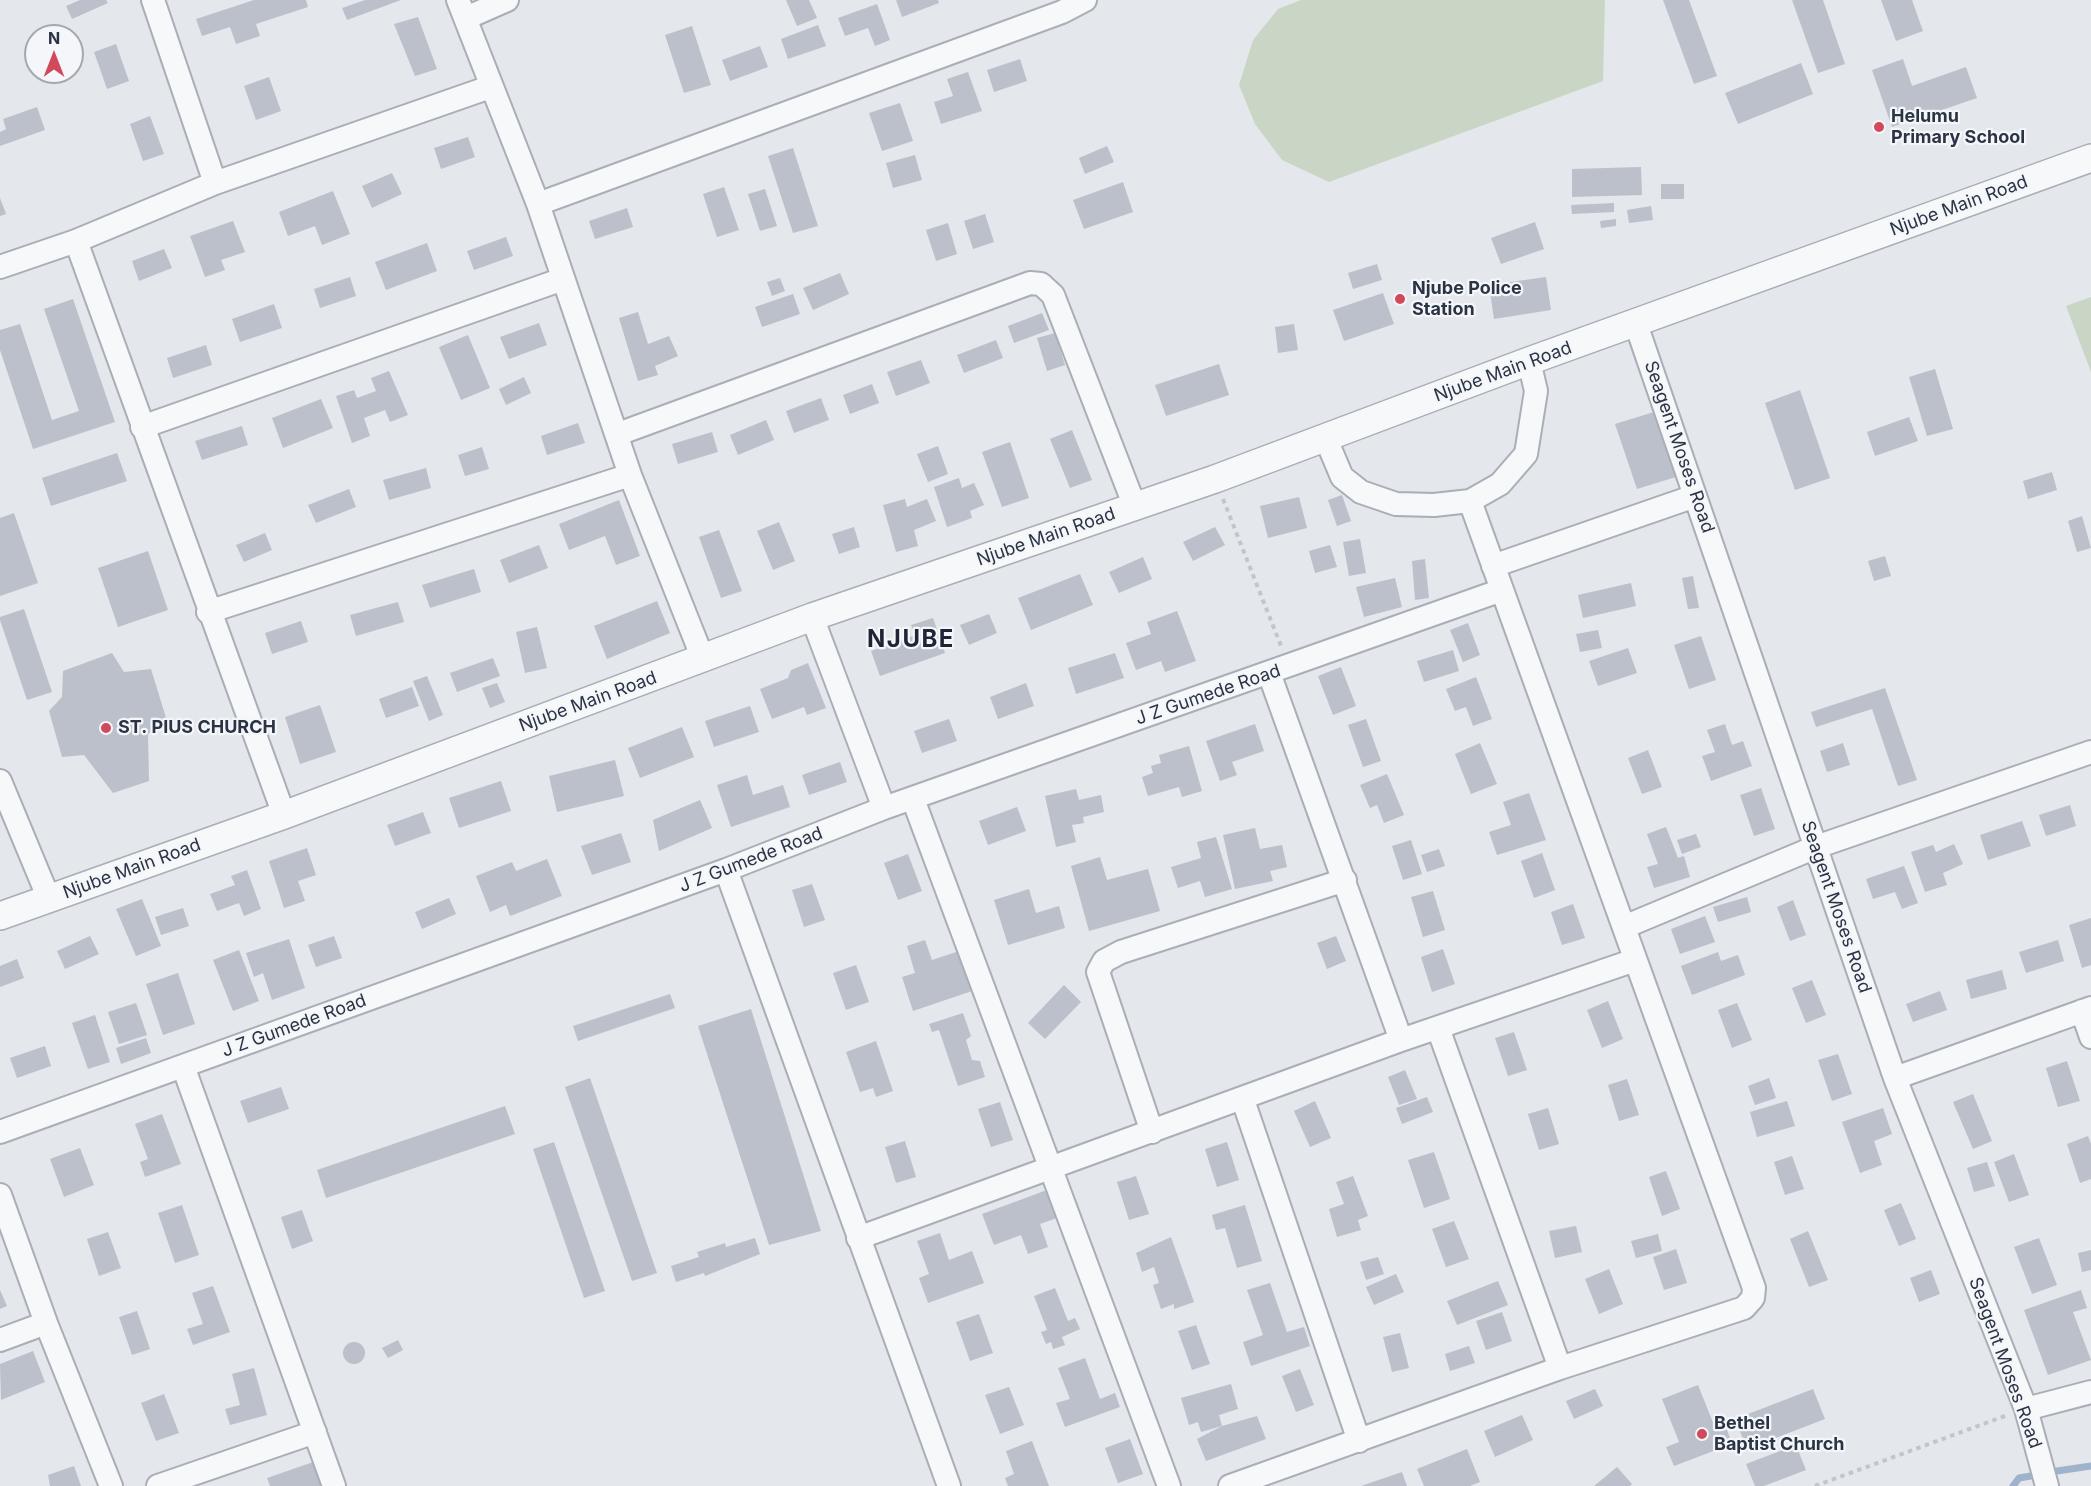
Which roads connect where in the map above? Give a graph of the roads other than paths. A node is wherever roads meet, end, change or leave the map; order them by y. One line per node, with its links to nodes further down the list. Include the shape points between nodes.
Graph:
1 (153, 0): 7 (street)
2 (507, 0): 4 (street)
3 (1085, 0): 8 (street, via 1062,12)
4 (462, 9): 5 (street)
5 (490, 87): 7 (street); 8 (street)
6 (2091, 158): 12 (street, Njube Main Road)
7 (215, 183): 9 (street)
8 (538, 204): 11 (street)
9 (76, 241): 10 (street); 14 (street)
10 (0, 267)
11 (563, 279): 14 (street); 15 (street)
12 (1636, 324): 13 (street, Njube Main Road); 18 (street, Seagent Moses Road)
13 (1529, 361): 16 (street, Njube Main Road); 19 (street, via 1536,391 1526,454 1500,484)
14 (142, 427): 23 (street)
15 (618, 434): 17 (street); 20 (street, via 1030,283 1041,284 1053,295)
16 (1326, 439): 19 (street, via 1342,477 1361,492 1396,504); 20 (street, Njube Main Road)
17 (630, 475): 23 (street); 25 (street)
18 (1695, 496): 21 (street); 32 (street, Seagent Moses Road)
19 (1470, 501): 21 (street)
20 (1135, 507): 24 (street, Njube Main Road)
21 (1493, 566): 22 (street)
22 (1502, 590): 26 (street, J Z Gumede Road); 37 (street)
23 (208, 612): 31 (street)
24 (812, 617): 25 (street, Njube Main Road); 30 (street)
25 (703, 659): 31 (street, Njube Main Road)
26 (1279, 670): 29 (street, J Z Gumede Road); 34 (street)
27 (2091, 752): 32 (street)
28 (0, 781): 35 (street)
29 (913, 799): 30 (street, J Z Gumede Road); 48 (street)
30 (884, 808): 33 (street, J Z Gumede Road)
31 (284, 815): 35 (street, Njube Main Road)
32 (1816, 848): 37 (street); 44 (street, Seagent Moses Road)
33 (726, 870): 43 (street, J Z Gumede Road); 50 (street)
34 (1345, 880): 42 (street); 47 (street, via 1121,952 1104,961 1098,972)
35 (50, 899): 36 (street, Njube Main Road)
36 (0, 916)
37 (1624, 927): 38 (street)
38 (1635, 960): 40 (street); 53 (street, via 1754,1288 1753,1298 1744,1308)
39 (2086, 1009): 41 (street); 44 (street)
40 (1438, 1028): 42 (street); 53 (street)
41 (2091, 1037)
42 (1401, 1040): 45 (street)
43 (183, 1066): 46 (street, J Z Gumede Road); 56 (street)
44 (1895, 1078): 55 (street, Seagent Moses Road)
45 (1243, 1100): 47 (street); 57 (street)
46 (0, 1132)
47 (1152, 1132): 48 (street)
48 (1052, 1167): 50 (street); 62 (street)
49 (0, 1195): 51 (street)
50 (858, 1238): 61 (street)
51 (46, 1323): 52 (street); 58 (street)
52 (0, 1340)
53 (1560, 1368): 57 (street)
54 (2091, 1392): 55 (street)
55 (2026, 1409): 64 (street, Seagent Moses Road)
56 (315, 1432): 59 (street); 60 (street)
57 (1359, 1441): 63 (street)
58 (111, 1486)
59 (158, 1486)
60 (334, 1486)
61 (949, 1486)
62 (1169, 1486)
63 (1230, 1486)
64 (2047, 1486)

